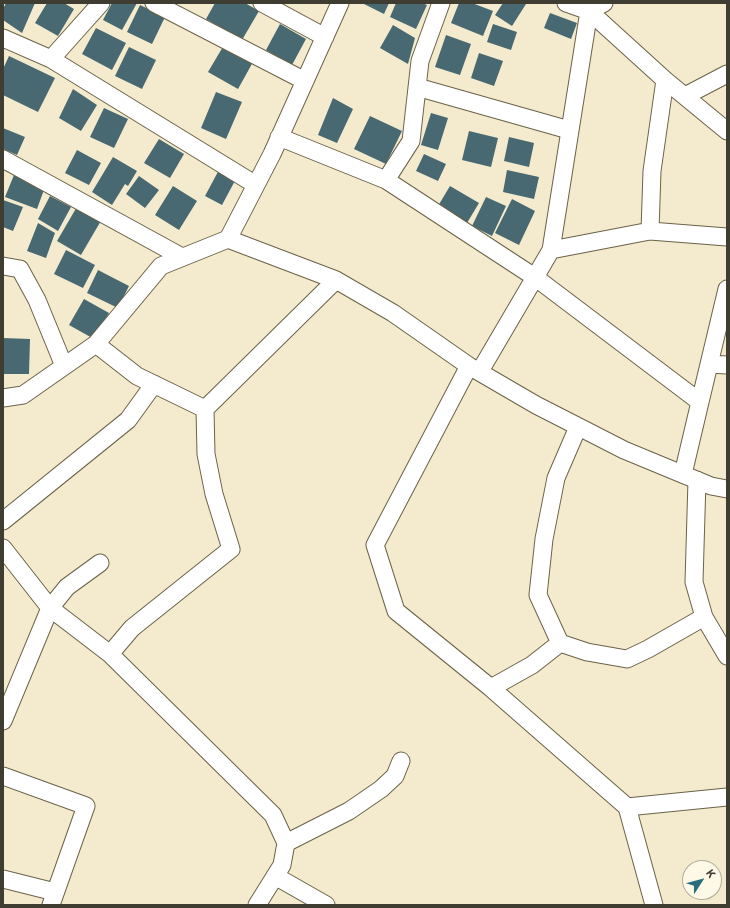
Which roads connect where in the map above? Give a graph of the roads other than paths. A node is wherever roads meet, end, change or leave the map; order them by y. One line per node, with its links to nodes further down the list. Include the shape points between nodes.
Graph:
1 (101, 3): 11 (street)
2 (154, 3): 14 (street)
3 (262, 3): 9 (street)
4 (340, 3): 9 (street)
5 (441, 3): 15 (street, via 420,61)
6 (566, 3): 8 (street)
7 (604, 3): 8 (street)
8 (589, 12): 13 (street); 17 (street)
9 (325, 37): 14 (street)
10 (3, 38): 11 (street)
11 (51, 60): 22 (street)
12 (727, 74): 16 (street)
13 (665, 80): 16 (street); 23 (street, via 652,171)
14 (305, 81): 19 (street)
15 (417, 88): 17 (street); 21 (street, via 411,141)
16 (685, 96): 18 (street)
17 (569, 130): 26 (street)
18 (727, 131)
19 (280, 137): 21 (street); 22 (street)
20 (3, 159): 27 (street)
21 (386, 180): 29 (street)
22 (256, 186): 25 (street)
23 (650, 231): 24 (street); 26 (street)
24 (727, 237)
25 (228, 239): 27 (street); 30 (street)
26 (551, 250): 29 (street)
27 (182, 257): 32 (street, via 161,266)
28 (3, 266): 35 (street, via 20,269 37,300)
29 (536, 278): 36 (street); 39 (street)
30 (336, 280): 36 (street, via 394,313); 40 (street)
31 (727, 289): 33 (street)
32 (96, 344): 35 (street); 37 (street, via 137,376)
33 (709, 364): 34 (street); 39 (street)
34 (727, 365)
35 (64, 366): 38 (street, via 23,395)
36 (474, 369): 41 (street); 53 (street, via 375,545 396,611)
37 (154, 384): 40 (street); 44 (street, via 128,420)
38 (3, 398)
39 (700, 402): 42 (street)
40 (205, 409): 50 (street, via 206,454 214,494 231,549 132,628)
41 (578, 427): 42 (street, via 624,450); 49 (street, via 556,478 544,539 538,595)
42 (690, 477): 43 (street, via 711,486); 48 (street, via 694,582)
43 (727, 489)
44 (3, 520)
45 (3, 548): 47 (street)
46 (100, 563): 47 (street, via 67,587)
47 (50, 608): 50 (street); 52 (street)
48 (704, 617): 49 (street, via 626,659 587,652); 51 (street)
49 (560, 643): 53 (street, via 532,665)
50 (110, 654): 59 (street, via 273,815)
51 (727, 656)
52 (10, 685): 54 (street)
53 (491, 688): 58 (street)
54 (3, 721)
55 (401, 761): 59 (street, via 395,776 381,789 349,811)
56 (3, 776): 62 (street, via 86,806)
57 (727, 798): 58 (street)
58 (627, 807): 65 (street)
59 (286, 843): 60 (street, via 282,865)
60 (275, 876): 63 (street); 64 (street)
61 (3, 878): 62 (street)
62 (53, 898)
63 (257, 905)
64 (326, 905)
65 (654, 905)

